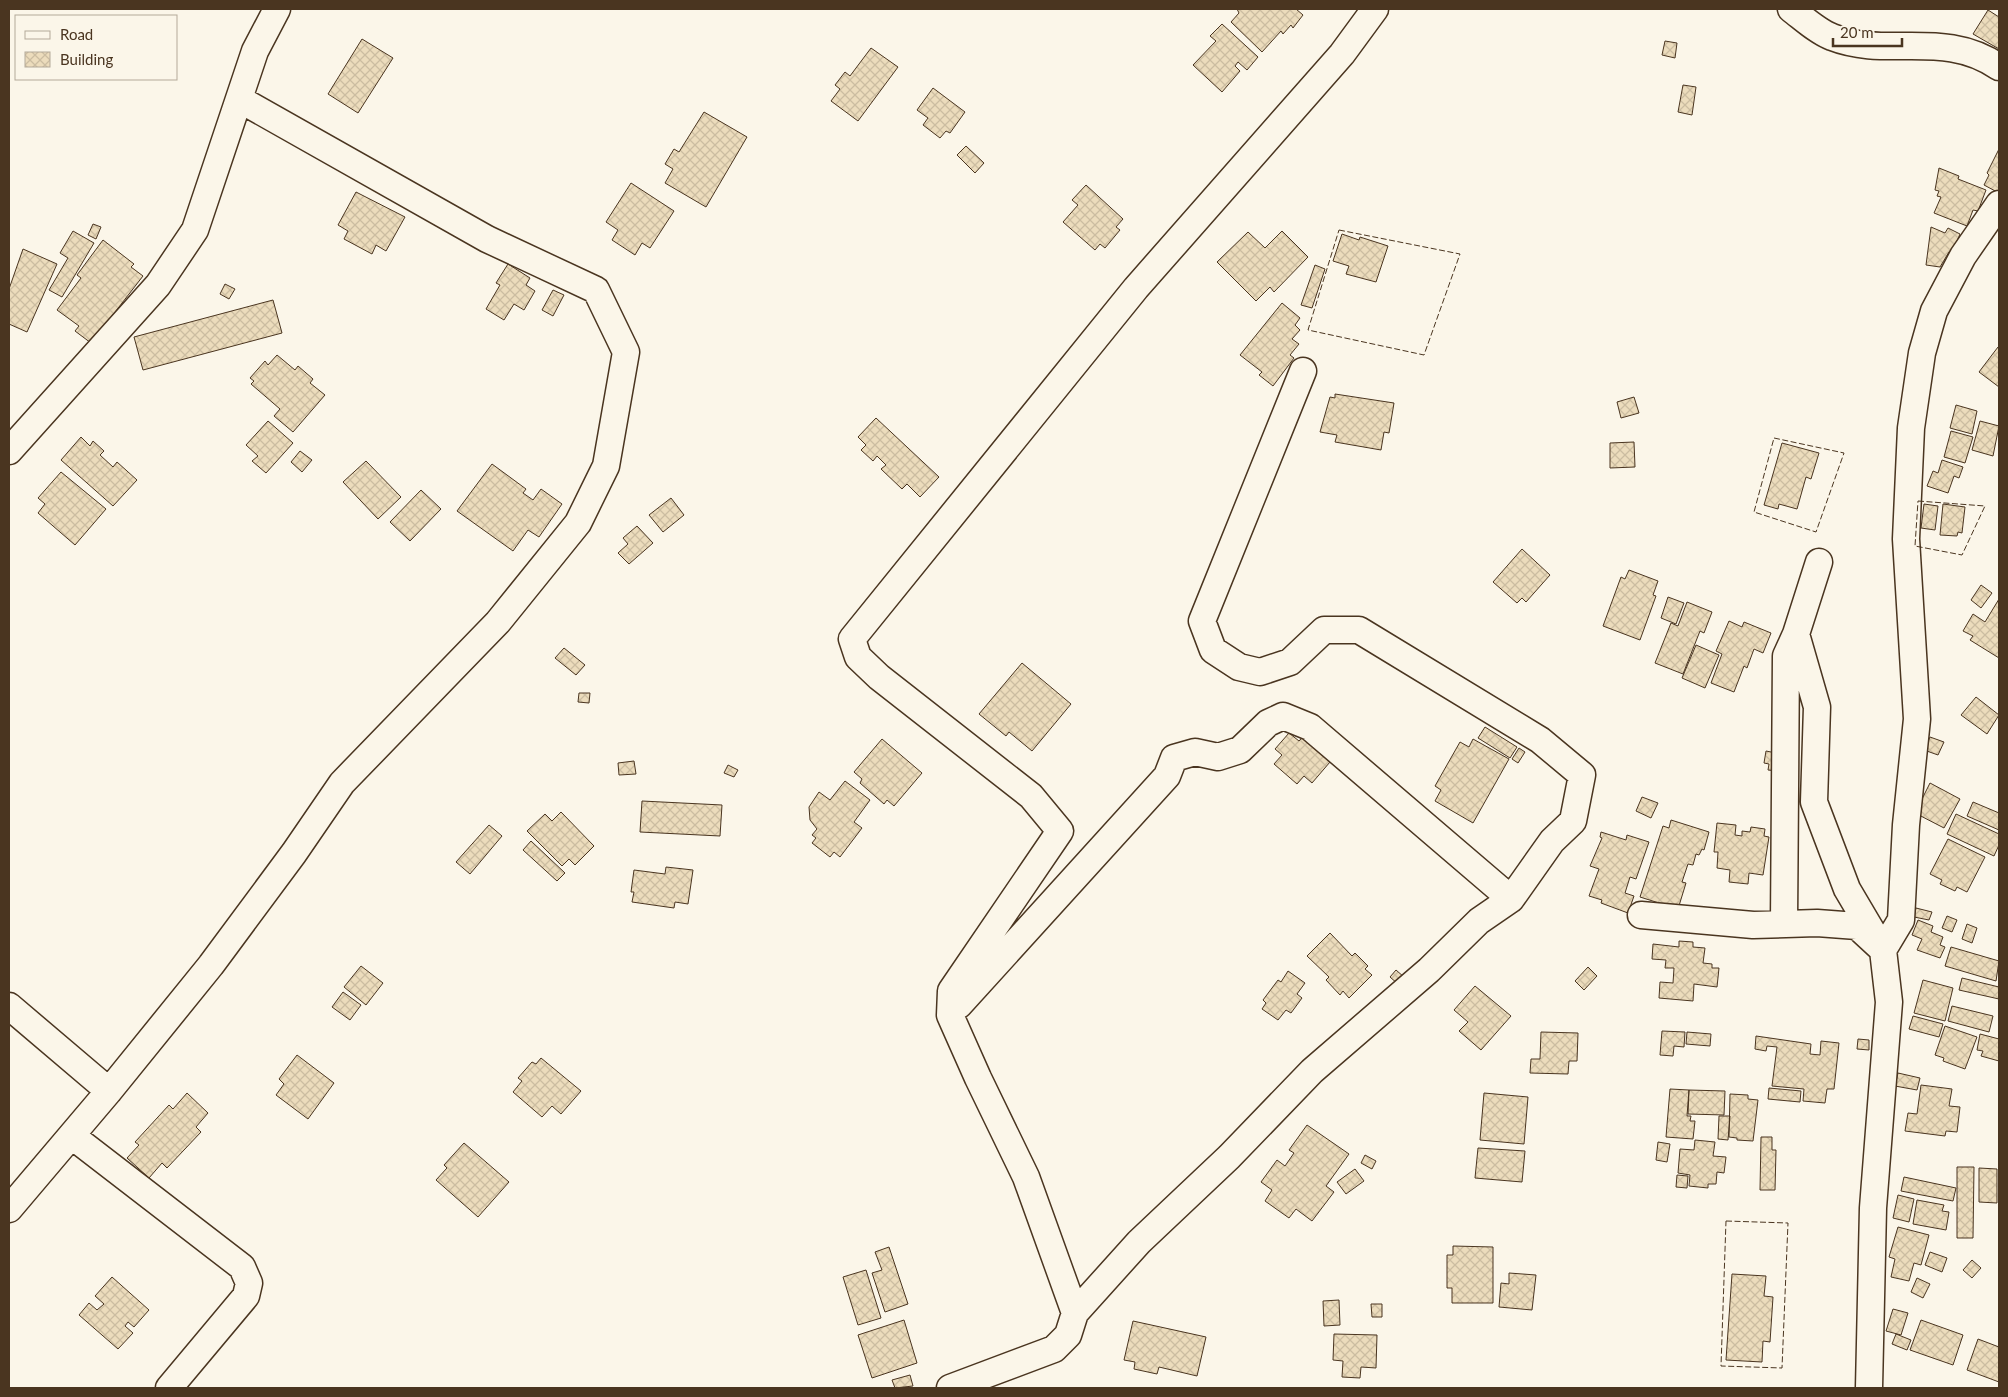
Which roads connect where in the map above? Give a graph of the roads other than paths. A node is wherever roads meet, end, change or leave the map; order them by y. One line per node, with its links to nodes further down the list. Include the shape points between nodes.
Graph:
1 (277, 9): 5 (street, via 255,51)
2 (1375, 9): 16 (street, via 1342,54 1136,288 852,639 858,657 879,677 1031,796 1060,831 951,991)
3 (1791, 9): 4 (street, via 1831,37 1892,46 1928,45 1963,49)
4 (1999, 66)
5 (239, 99): 8 (street, via 195,230 158,285); 17 (street, via 487,239 596,290 626,352 606,466 578,523 498,622 342,783 211,965)
6 (1999, 204): 14 (street, via 1963,256 1934,311 1922,353 1911,428 1906,539 1917,720 1906,825 1901,920)
7 (1303, 372): 11 (street, via 1202,620 1213,650 1239,667 1260,672 1290,662 1324,630 1359,630 1540,740 1568,763 1582,775 1573,821 1552,841)
8 (9, 450)
9 (1819, 562): 10 (street)
10 (1796, 634): 13 (street, via 1786,656); 14 (street, via 1817,708 1814,802 1848,889)
11 (1511, 899): 16 (street, via 1310,727 1283,716 1268,723 1240,750 1218,757 1195,752 1174,758 1167,776); 20 (street, via 1479,921 1429,970 1312,1071 1229,1157 1139,1242)
12 (1641, 915): 13 (street, via 1753,925)
13 (1784, 924): 14 (street, via 1857,926)
14 (1883, 950): 23 (street, via 1888,1002 1873,1208)
15 (9, 1006): 17 (street)
16 (950, 1015): 20 (street, via 1026,1176)
17 (109, 1091): 18 (street)
18 (72, 1136): 19 (street); 21 (street, via 242,1268 249,1283 246,1296)
19 (9, 1209)
20 (1075, 1313): 22 (street, via 1068,1334 1054,1349)
21 (168, 1388)
22 (950, 1388)
23 (1869, 1388)

